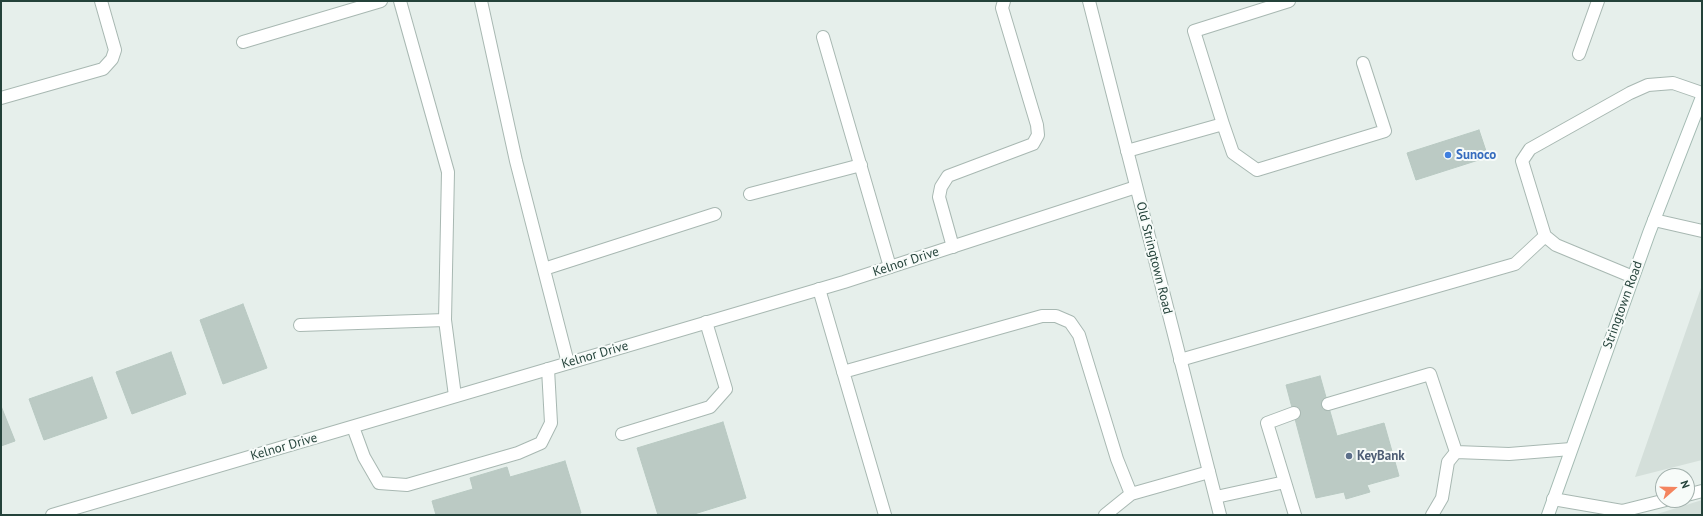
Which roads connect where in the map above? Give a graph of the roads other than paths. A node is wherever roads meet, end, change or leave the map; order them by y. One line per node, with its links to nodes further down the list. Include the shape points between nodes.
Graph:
1 (101, 1): 15 (street, via 115,50 112,59 103,69)
2 (381, 1): 10 (street)
3 (400, 1): 30 (street, via 448,172)
4 (481, 1): 27 (street, via 516,161)
5 (1004, 1): 25 (street, via 1002,8 1038,125 1038,135 1033,144 948,176 940,187 939,197)
6 (1089, 1): 17 (street, Old Stringtown Road)
7 (1289, 1): 16 (street, via 1194,31)
8 (1598, 1): 11 (street)
9 (823, 37): 18 (street)
10 (243, 42)
11 (1579, 54)
12 (1363, 63): 16 (street, via 1385,131 1257,170 1233,153)
13 (1702, 93): 24 (street, via 1673,83 1648,85 1530,149 1522,161)
14 (1702, 97): 22 (street, Stringtown Road)
15 (1, 98)
16 (1223, 124): 17 (street)
17 (1126, 151): 19 (street, Old Stringtown Road)
18 (860, 165): 20 (street); 26 (street)
19 (1136, 187): 25 (street, Kelnor Drive); 33 (street, Old Stringtown Road)
20 (750, 194)
21 (715, 214): 27 (street)
22 (1654, 220): 23 (street); 28 (street, Stringtown Road)
23 (1702, 230)
24 (1545, 236): 28 (street, via 1556,245); 33 (street, via 1514,264)
25 (953, 247): 26 (street, Kelnor Drive)
26 (890, 266): 29 (street, Kelnor Drive)
27 (544, 269): 34 (street)
28 (1633, 277): 42 (street, Stringtown Road)
29 (819, 289): 31 (street, Kelnor Drive); 36 (street)
30 (445, 320): 32 (street); 37 (street)
31 (706, 322): 34 (street, Kelnor Drive); 41 (street, via 726,389 710,407)
32 (300, 325)
33 (1180, 360): 44 (street, Old Stringtown Road)
34 (568, 363): 35 (street, Kelnor Drive)
35 (548, 369): 37 (street, Kelnor Drive); 40 (street, via 551,422 541,442 510,455 407,485 379,483 364,458)
36 (843, 372): 46 (street, via 1042,316 1056,316 1070,322 1079,335); 51 (street)
37 (455, 396): 40 (street, Kelnor Drive)
38 (1328, 404): 43 (street, via 1430,374)
39 (1294, 413): 45 (street, via 1267,423)
40 (353, 427): 50 (street, Kelnor Drive)
41 (622, 434)
42 (1571, 449): 43 (street, via 1508,454); 48 (street, Stringtown Road)
43 (1456, 452): 55 (street, via 1448,462 1442,498)
44 (1209, 472): 46 (street); 47 (street, Old Stringtown Road)
45 (1285, 482): 47 (street); 54 (street)
46 (1131, 494): 52 (street)
47 (1216, 497): 53 (street, Old Stringtown Road)
48 (1553, 499): 49 (street, via 1622,511); 56 (street, Stringtown Road)
49 (1655, 503)
50 (52, 515)
51 (885, 515)
52 (1105, 515)
53 (1220, 515)
54 (1295, 515)
55 (1432, 515)
56 (1548, 515)

